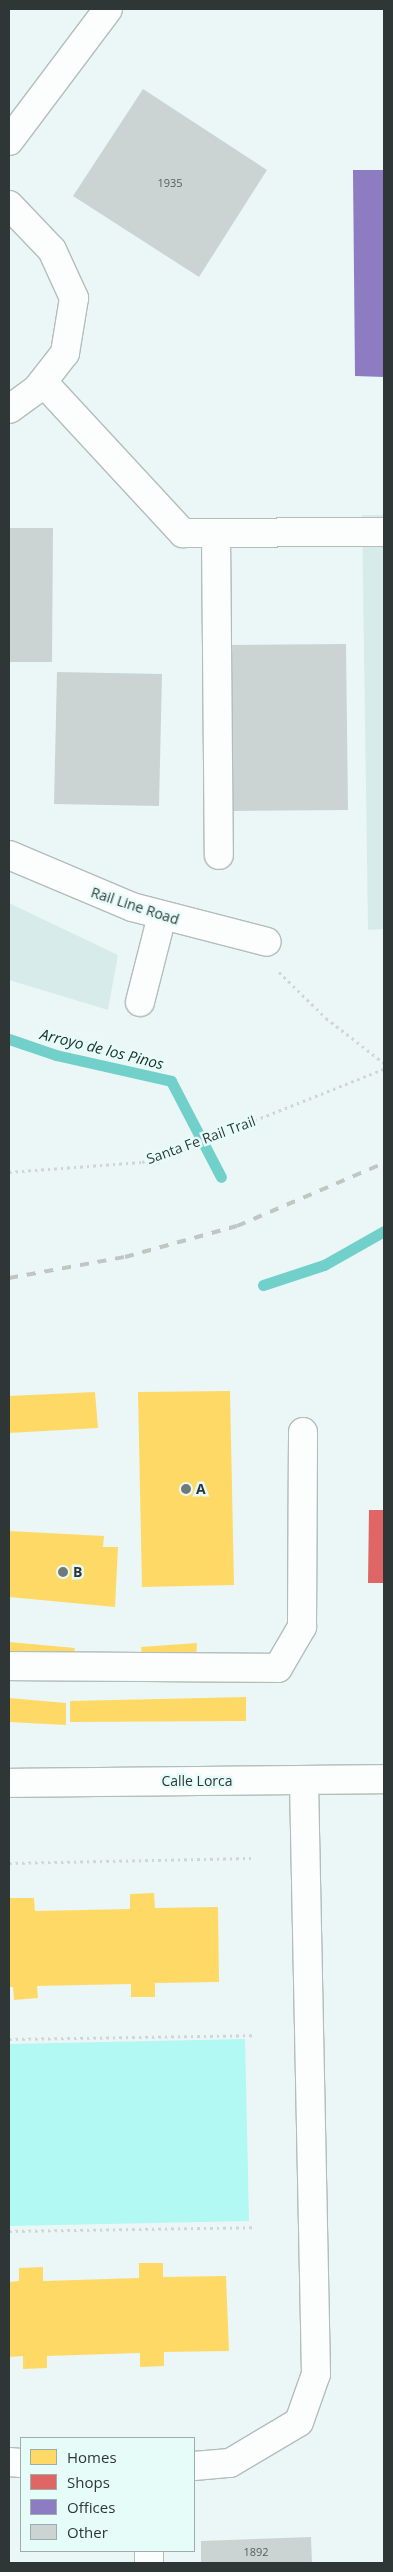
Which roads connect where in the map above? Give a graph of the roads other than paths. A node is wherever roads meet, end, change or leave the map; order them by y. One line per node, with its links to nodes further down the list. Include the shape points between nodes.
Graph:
1 (108, 9): 2 (street)
2 (9, 141)
3 (9, 205): 4 (street, via 52,250 74,298 65,353)
4 (43, 382): 5 (street); 7 (street, via 183,533)
5 (9, 409)
6 (384, 532): 7 (street)
7 (216, 533): 8 (street)
8 (219, 854)
9 (9, 855): 10 (street, Rail Line Road, via 77,886)
10 (162, 916): 11 (street, Rail Line Road); 12 (street)
11 (258, 940)
12 (140, 1002)
13 (303, 1432): 14 (street, via 302,1627 278,1668)
14 (9, 1666)
15 (384, 1779): 16 (street, Calle Lorca)
16 (304, 1780): 17 (street, Calle Lorca); 18 (street, via 316,2374 299,2422 230,2463)
17 (9, 1782)
18 (195, 2466)

